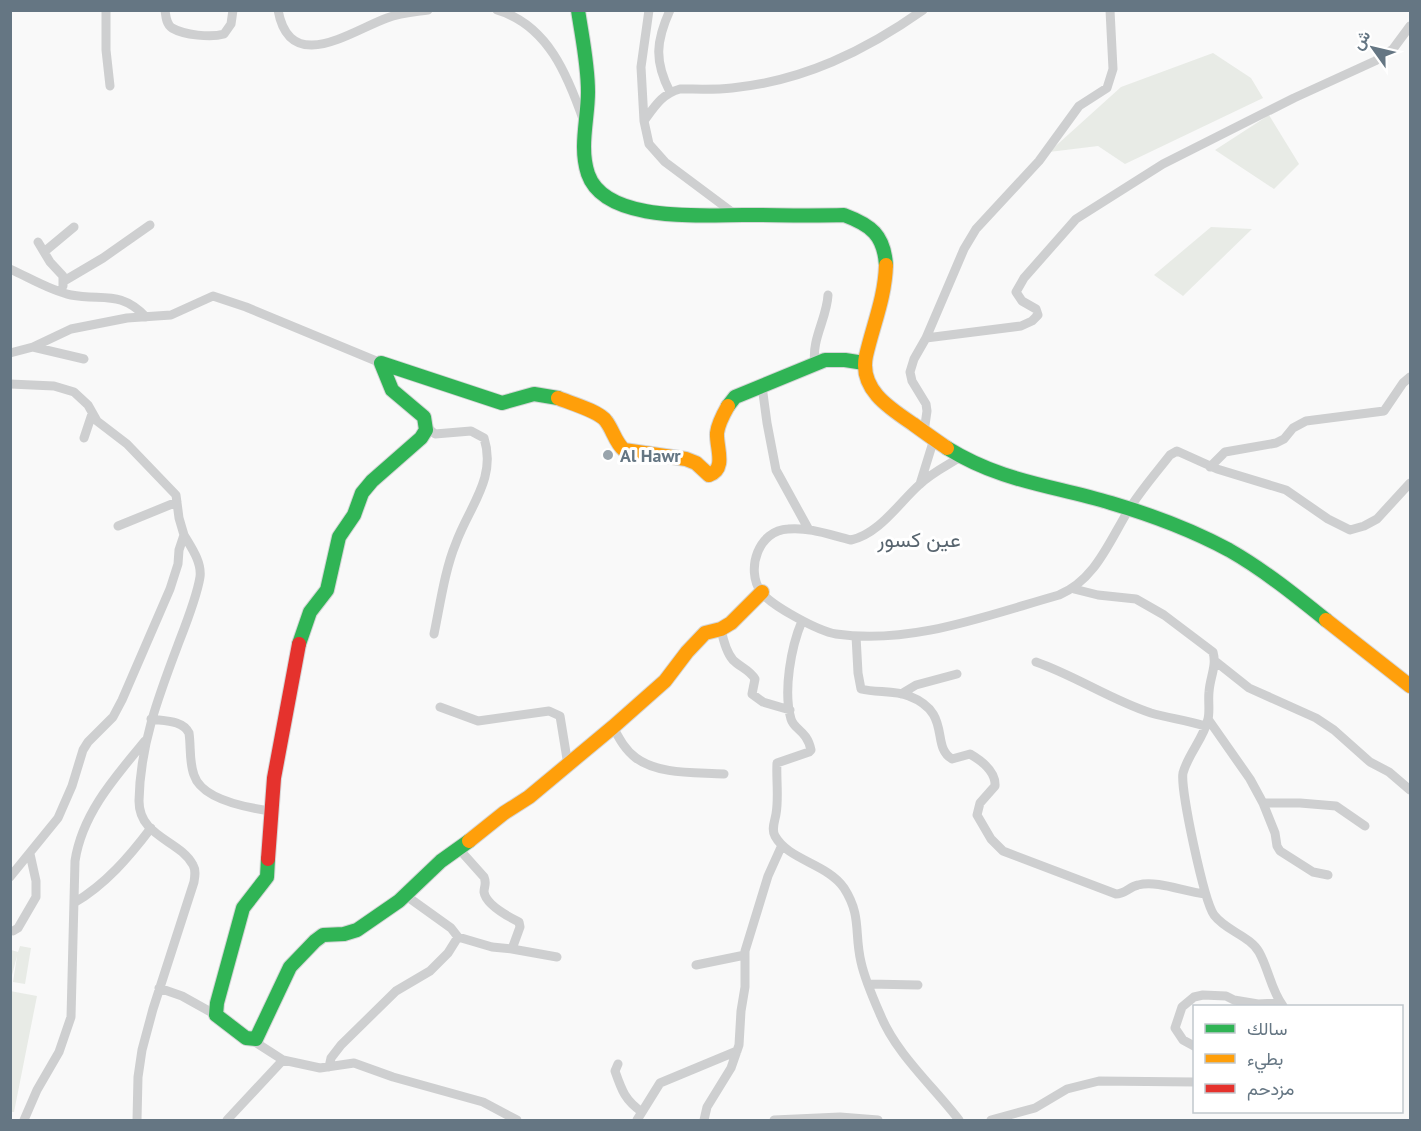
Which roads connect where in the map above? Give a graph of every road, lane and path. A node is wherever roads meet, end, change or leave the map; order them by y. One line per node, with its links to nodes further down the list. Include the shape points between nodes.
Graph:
1 (106, 10): 13 (street)
2 (165, 10): 3 (street, via 173,28 213,37 224,34 231,24)
3 (233, 10)
4 (278, 10): 5 (street, via 289,36 307,46 340,38 386,18)
5 (428, 10)
6 (497, 10): 16 (street, via 523,21 549,48 563,67)
7 (578, 10): 16 (street, via 588,96)
8 (649, 10): 15 (street, via 641,67)
9 (670, 10): 14 (street, via 660,32 659,50 660,73)
10 (923, 10): 14 (street, via 866,47 814,69 746,86)
11 (1110, 10): 26 (street, via 1113,69 1107,88 1079,106 1039,161 976,229)
12 (1410, 26): 26 (street, via 1393,48 1374,61 1163,164 1076,219 1016,292 1036,309 1038,315 1032,321 1021,327)
13 (110, 86)
14 (670, 92): 15 (street)
15 (644, 121): 17 (street, via 656,153)
16 (584, 124): 17 (street, via 584,156 589,176 605,195 645,211)
17 (736, 215): 32 (street, via 844,215 872,228 884,248 887,270)
18 (150, 225): 23 (street)
19 (74, 227): 21 (street)
20 (39, 242): 21 (street)
21 (44, 252): 23 (street, via 63,276)
22 (10, 269): 23 (street)
23 (62, 286): 25 (street, via 70,295 121,298)
24 (828, 294): 31 (street)
25 (146, 317): 27 (street, via 71,329); 30 (street, via 171,315 207,297 219,297)
26 (926, 338): 38 (street, via 910,372 927,411)
27 (33, 347): 28 (street); 29 (street)
28 (10, 353)
29 (84, 358)
30 (381, 363): 35 (street, via 502,403 534,394 556,397 600,415 624,450 686,459 709,475 718,469 717,431 727,407 735,397); 37 (street, via 392,390 420,414)
31 (815, 363): 32 (street); 35 (street)
32 (864, 363): 38 (street, via 867,380 880,400)
33 (1410, 377): 41 (street, via 1384,411 1306,421 1276,443 1225,452)
34 (10, 384): 36 (street, via 66,388 83,399)
35 (762, 386): 47 (street, via 776,470)
36 (92, 414): 39 (street); 44 (street, via 136,452 176,495)
37 (426, 426): 53 (street, via 435,434 471,431 484,438 489,460 486,479 455,544); 70 (street, via 421,438 366,487 339,537 329,585 307,618 299,644 279,742)
38 (929, 435): 40 (street); 43 (street)
39 (84, 438)
40 (962, 456): 43 (street); 45 (street, via 1000,475)
41 (1210, 467): 42 (street, via 1286,490 1350,530 1377,519); 45 (street, via 1173,452)
42 (1410, 483)
43 (920, 484): 47 (street, via 883,521 855,540)
44 (177, 502): 46 (street); 48 (street)
45 (1129, 510): 49 (street, via 1095,567); 58 (street, via 1200,536 1263,571)
46 (118, 526)
47 (809, 530): 50 (street, via 775,531 763,541 754,567)
48 (184, 535): 62 (street, via 201,575); 75 (street, via 174,579 122,700 113,717 88,742 61,812)
49 (1074, 589): 54 (street, via 928,631); 55 (street, via 1098,596 1136,599 1152,606 1213,652)
50 (762, 592): 51 (street); 52 (street)
51 (802, 621): 54 (street, via 833,634); 61 (street, via 792,655)
52 (721, 629): 61 (street, via 733,660 755,679 752,694 763,702); 64 (street, via 705,633 665,681)
53 (434, 634)
54 (855, 636): 59 (street, via 861,689)
55 (1215, 661): 63 (street); 68 (street, via 1250,688 1325,724)
56 (1036, 662): 63 (street, via 1150,713)
57 (957, 674): 59 (street, via 916,685)
58 (1410, 686)
59 (902, 694): 78 (street, via 931,710 948,756 952,759 970,754 995,777 995,786 980,803 977,815 1003,851 1116,894 1138,885)
60 (440, 707): 66 (street, via 478,721 549,711 560,716)
61 (790, 710): 73 (street, via 793,723 803,731 811,750 777,763 773,834)
62 (151, 719): 65 (street); 70 (street, via 186,728 194,776 203,789 231,803)
63 (1206, 723): 69 (street, via 1250,779); 78 (street, via 1182,781)
64 (613, 727): 66 (street); 67 (street, via 624,746 645,763)
65 (146, 740): 72 (street, via 140,812); 80 (street, via 86,822 75,861)
66 (568, 765): 74 (street)
67 (724, 774)
68 (1410, 790)
69 (1263, 803): 71 (street, via 1336,806); 76 (street, via 1280,851 1313,872)
70 (271, 811): 91 (street, via 267,876 243,908)
71 (1365, 826)
72 (151, 828): 80 (street, via 109,877); 89 (street, via 186,857 195,872)
73 (782, 845): 84 (street, via 768,876); 87 (street, via 843,886 858,921 861,962)
74 (459, 849): 79 (street); 83 (street, via 484,877 487,898 519,922)
75 (30, 854): 77 (street); 81 (street, via 36,897)
76 (1328, 875)
77 (10, 877)
78 (1205, 894): 90 (street, via 1221,923 1259,952)
79 (405, 895): 82 (street, via 451,928); 92 (street, via 357,930 323,935 305,949 290,967 260,1035)
80 (74, 903): 100 (street, via 71,1017 59,1052)
81 (13, 931)
82 (458, 938): 83 (street); 97 (street, via 435,966 396,991 341,1045)
83 (512, 949): 85 (street)
84 (745, 956): 86 (street); 94 (street)
85 (557, 957)
86 (696, 965)
87 (869, 984): 88 (street); 107 (street, via 888,1029)
88 (918, 985)
89 (159, 988): 91 (street); 101 (street, via 142,1050)
90 (1282, 1005): 93 (street, via 1214,995 1194,997 1182,1007 1175,1028 1183,1040)
91 (216, 1015): 92 (street)
92 (252, 1040): 95 (street)
93 (1193, 1045)
94 (737, 1052): 99 (street, via 660,1083); 104 (street)
95 (283, 1060): 97 (street); 102 (street)
96 (618, 1064): 99 (street, via 615,1071 620,1086)
97 (329, 1067): 103 (street, via 354,1063 483,1102)
98 (1193, 1082): 108 (street, via 1099,1081 1067,1089 1035,1108)
99 (640, 1116)
100 (24, 1120)
101 (137, 1120)
102 (227, 1120)
103 (517, 1120)
104 (704, 1120)
105 (774, 1120): 106 (street)
106 (878, 1120)
107 (959, 1120)
108 (991, 1120)

